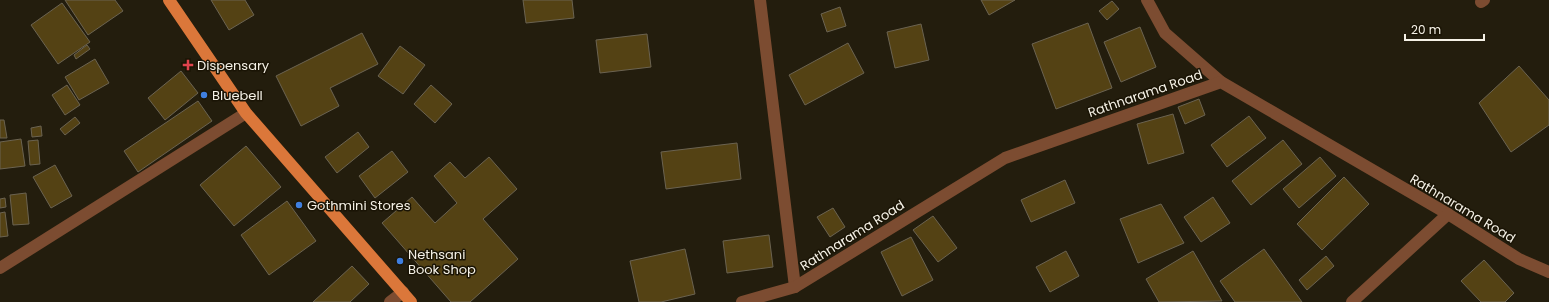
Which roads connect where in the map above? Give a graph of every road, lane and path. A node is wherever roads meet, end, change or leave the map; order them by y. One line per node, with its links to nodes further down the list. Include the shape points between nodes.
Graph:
1 (169, 0): 5 (main road)
2 (760, 0): 9 (street)
3 (1147, 0): 4 (street, via 1165,33)
4 (1221, 82): 6 (street, Rathnarama Road); 9 (street, Rathnarama Road, via 1005,158)
5 (246, 113): 7 (street); 10 (main road)
6 (1448, 214): 8 (street, Rathnarama Road, via 1519,259); 14 (street)
7 (0, 268)
8 (1549, 272)
9 (795, 287): 13 (street, Rathnarama Road)
10 (403, 292): 11 (street); 12 (main road)
11 (390, 302)
12 (411, 302)
13 (742, 302)
14 (1352, 302)

